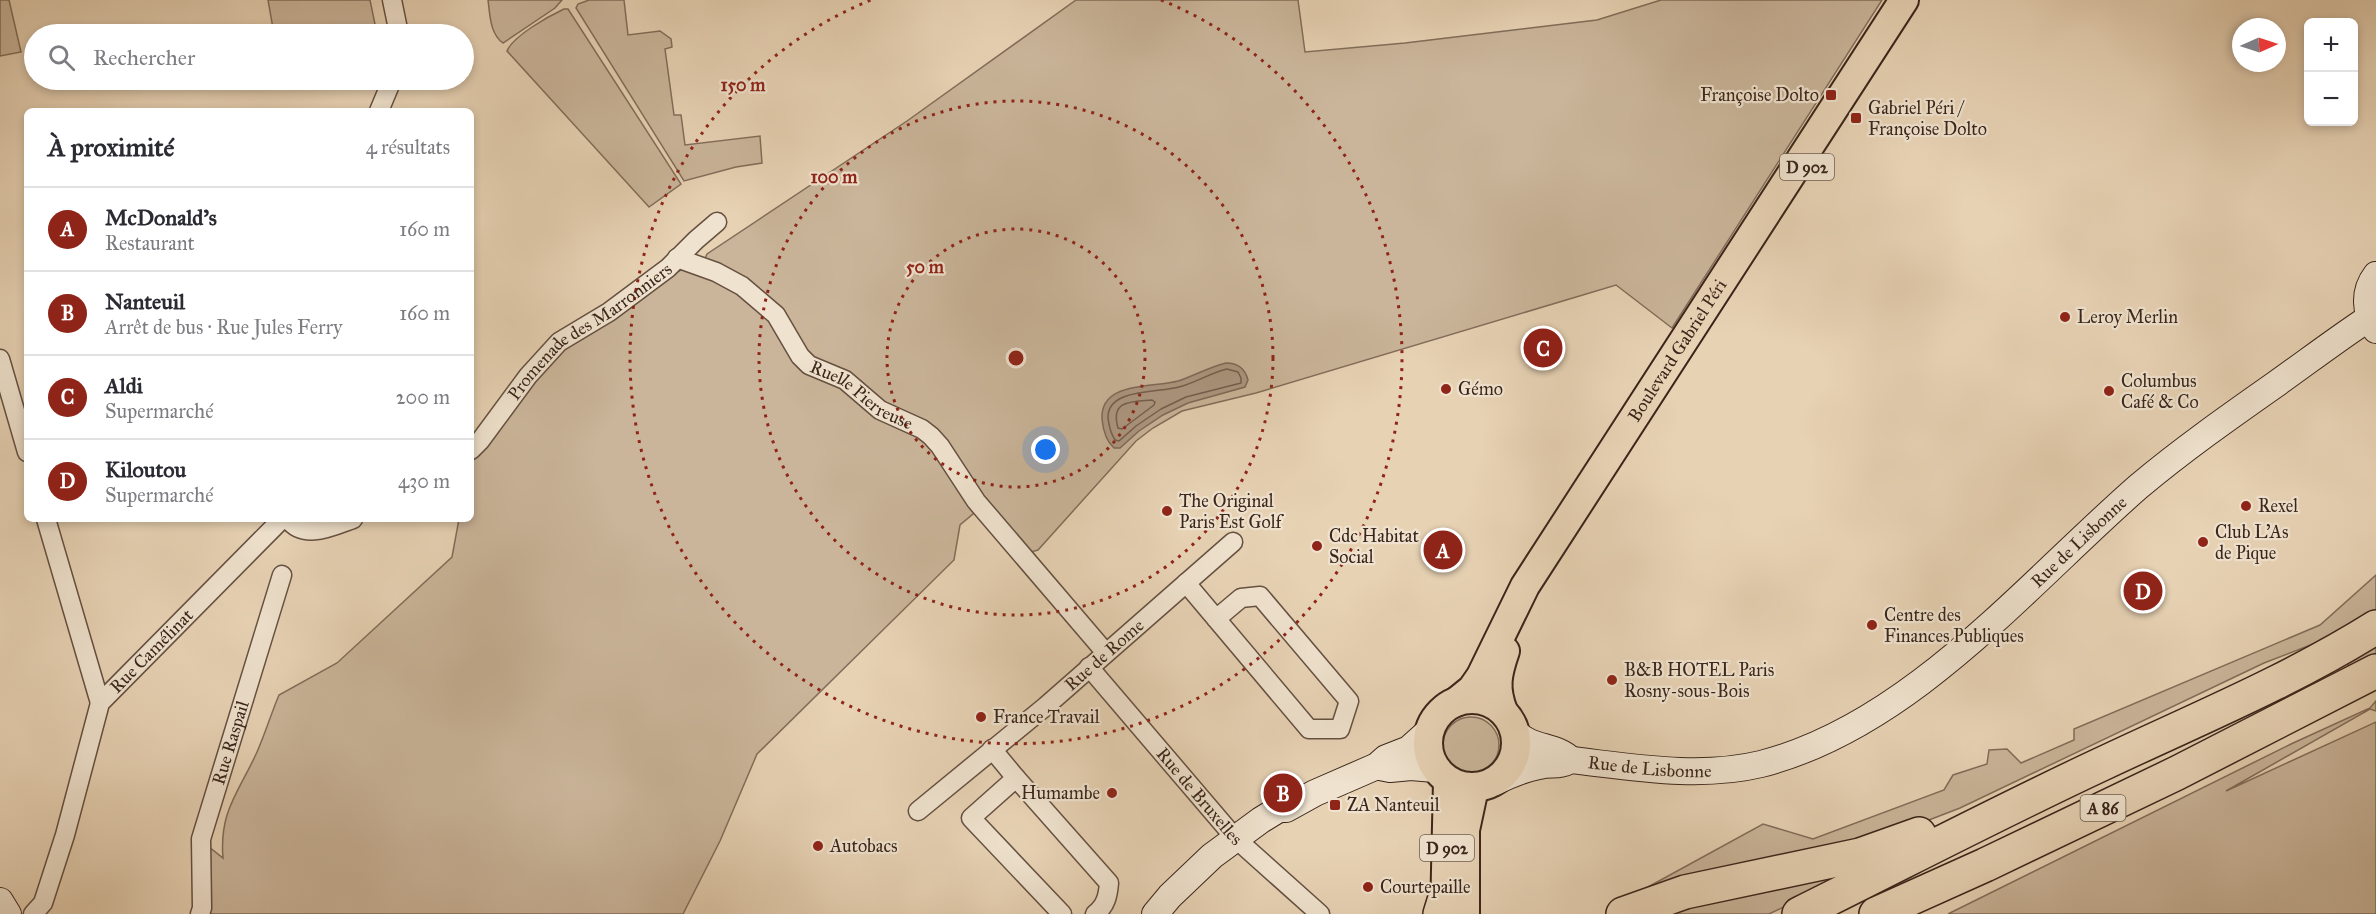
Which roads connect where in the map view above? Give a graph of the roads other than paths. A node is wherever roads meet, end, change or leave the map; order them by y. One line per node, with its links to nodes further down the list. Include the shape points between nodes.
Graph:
1 (392, 0): 4 (street)
2 (1904, 0): 28 (main road, Boulevard Gabriel Péri, via 1525,586 1481,676)
3 (1916, 0): 30 (main road, Boulevard Gabriel Péri / D 902, via 1732,282 1642,434 1527,608 1510,639 1497,678 1496,694)
4 (397, 24)
5 (388, 90): 6 (street)
6 (380, 108)
7 (717, 222): 8 (street, Promenade des Marronniers)
8 (677, 258): 13 (street, Promenade des Marronniers, via 609,312 559,342); 23 (street, Ruelle Pierreuse, via 742,286 776,315 809,365 844,380 880,410 931,436 976,501)
9 (2376, 275): 10 (street, Rue de Lisbonne, via 2366,305)
10 (2373, 324): 33 (street, Rue de Lisbonne, via 2197,440 2102,519 1947,662 1865,720 1812,746 1740,768 1672,770)
11 (0, 359): 12 (street)
12 (24, 442)
13 (474, 447)
14 (47, 522): 29 (street)
15 (279, 522): 29 (street, Rue Camélinat)
16 (291, 522): 17 (street, via 316,532)
17 (344, 522)
18 (1233, 542): 20 (street, Rue de Rome)
19 (282, 575): 45 (street, Rue Raspail, via 201,839)
20 (1186, 583): 21 (street); 23 (street, Rue de Rome)
21 (1216, 619): 21 (street, via 1309,729 1340,729 1349,701 1260,596 1240,598)
22 (2376, 627): 35 (highway, A 86, via 2276,682)
23 (1106, 653): 24 (street, Rue de Rome)
24 (1089, 667): 32 (street, Rue de Rome); 39 (street, Rue de Bruxelles)
25 (2376, 671): 27 (highway, A 86)
26 (2376, 689): 27 (highway)
27 (2327, 695): 52 (highway, A 86, via 2177,773)
28 (1456, 702): 30 (main road, via 1468,699 1493,704); 31 (main road, via 1439,713)
29 (100, 703): 44 (street, Rue Camélinat, via 65,835 43,903)
30 (1509, 722): 33 (street, Rue de Lisbonne, via 1529,743 1563,752); 37 (main road, via 1515,755 1510,765)
31 (1428, 732): 34 (street, via 1409,749); 37 (main road, via 1428,751)
32 (992, 748): 36 (street); 38 (street, Rue de Rome)
33 (1571, 760): 37 (street, Rue de Lisbonne, via 1560,766 1545,765)
34 (1377, 766): 37 (street, via 1389,770 1411,767); 39 (street, via 1287,809 1279,809)
35 (2098, 766): 41 (highway, via 1860,855 1711,886); 51 (highway, A 86)
36 (1016, 778): 46 (street, via 971,818); 47 (street, via 1108,883 1108,898)
37 (1463, 780): 42 (main road, D 902)
38 (918, 811)
39 (1240, 843): 48 (street, via 1212,856); 49 (street); 50 (street, Rue de Bruxelles)
40 (0, 901): 43 (street)
41 (1639, 910)
42 (1448, 911)
43 (8, 914)
44 (33, 914)
45 (200, 914)
46 (1062, 914)
47 (1095, 914)
48 (1155, 914)
49 (1174, 914)
50 (1320, 914)
51 (1798, 914)
52 (1876, 914)

